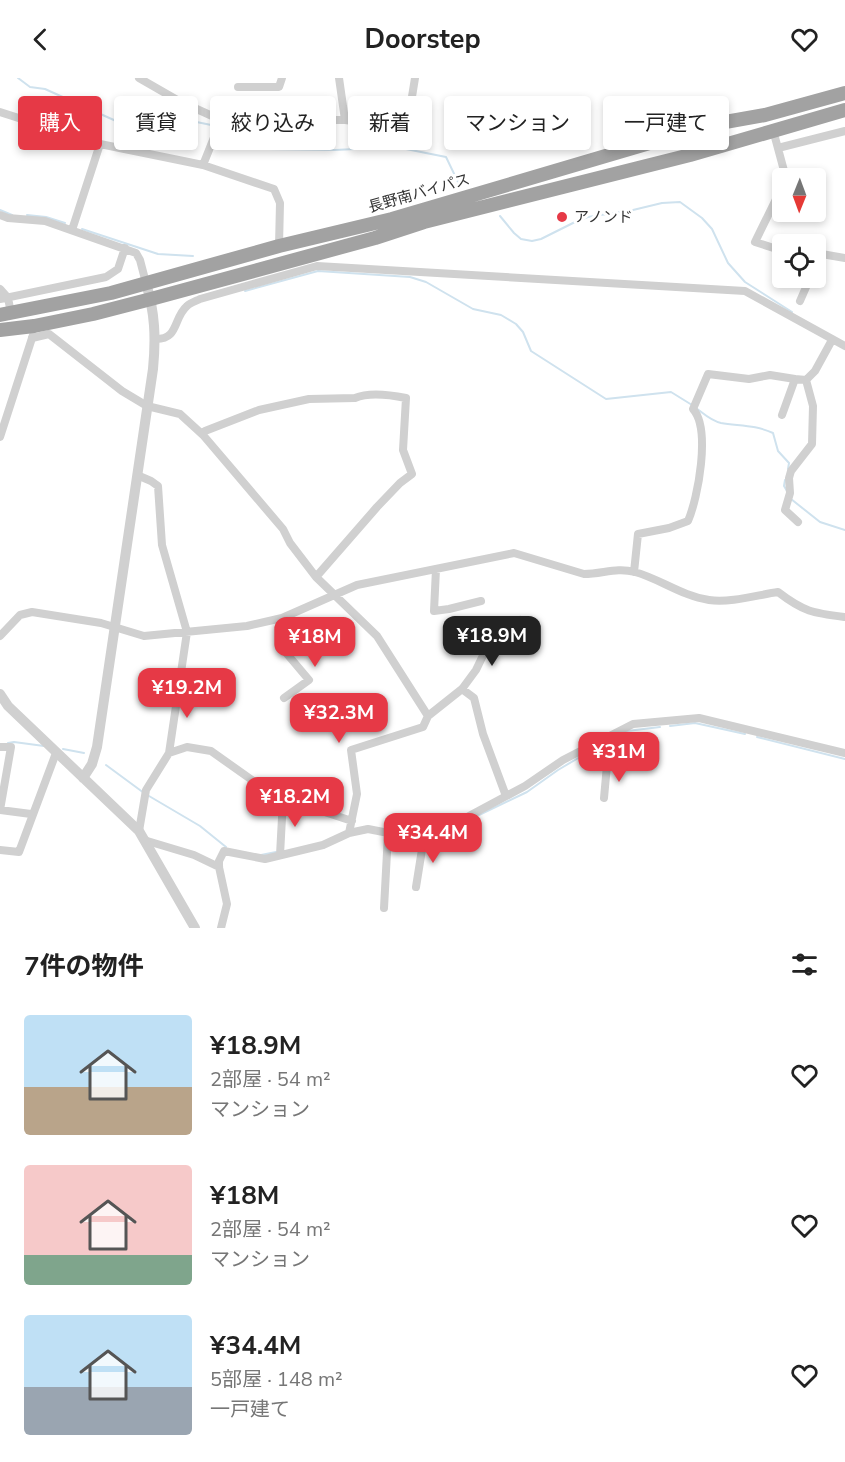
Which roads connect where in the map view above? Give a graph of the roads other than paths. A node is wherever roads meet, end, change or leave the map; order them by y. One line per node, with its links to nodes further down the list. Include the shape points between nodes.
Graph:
1 (139, 78): 17 (street, via 221,120)
2 (282, 78): 5 (street, via 279,87)
3 (339, 78): 11 (street)
4 (415, 78): 11 (street, via 410,109 400,133 386,125)
5 (238, 87)
6 (845, 93): 22 (highway, 長野南バイパス, via 714,124 392,219)
7 (845, 110): 12 (highway, 長野南バイパス)
8 (0, 112): 9 (street)
9 (18, 118)
10 (336, 120): 11 (street)
11 (345, 120)
12 (773, 130): 15 (street); 31 (highway, 長野南バイパス)
13 (845, 131): 15 (street)
14 (102, 144): 17 (street)
15 (778, 148): 18 (street)
16 (98, 150): 21 (street)
17 (203, 165): 22 (street, via 274,189 280,202)
18 (783, 168)
19 (772, 207): 23 (street, via 755,242)
20 (0, 215): 21 (street, via 45,221)
21 (72, 230): 24 (street)
22 (279, 246): 27 (highway, 長野南バイパス)
23 (772, 247)
24 (125, 248): 27 (street, via 136,253); 30 (street, via 118,269 106,277)
25 (826, 255): 26 (street)
26 (845, 258)
27 (146, 283): 31 (street); 33 (highway, 長野南バイパス)
28 (806, 288): 32 (street)
29 (0, 289): 30 (street)
30 (4, 299): 33 (street)
31 (151, 299): 35 (highway, 長野南バイパス); 36 (street)
32 (800, 301)
33 (6, 314)
34 (0, 330): 35 (highway, 長野南バイパス)
35 (33, 332): 41 (street, via 50,334); 44 (street)
36 (156, 339): 37 (street, via 171,335 186,307 200,299 317,266 745,291); 41 (street)
37 (832, 340): 38 (street); 40 (street, via 816,371)
38 (845, 346)
39 (795, 379): 40 (street); 42 (street); 48 (street, via 708,374 693,409 700,422 700,480 688,521 638,534)
40 (806, 380): 46 (street, via 813,406 812,444 791,471 785,510)
41 (147, 406): 43 (street, via 180,414); 45 (street)
42 (782, 415)
43 (203, 435): 49 (street, via 283,529); 49 (street, via 259,410 309,399 387,395 406,398 403,450 412,474 399,483)
44 (0, 437)
45 (137, 475): 54 (street); 55 (street, via 158,486 162,544)
46 (798, 522)
47 (436, 569): 48 (street, via 514,553 584,574 613,569); 50 (street, via 357,585); 51 (street, via 434,611)
48 (633, 572): 52 (street, via 690,596 719,600 778,592 797,607)
49 (316, 577): 50 (street)
50 (334, 595): 53 (street); 61 (street, via 377,636)
51 (481, 601)
52 (845, 617)
53 (282, 618): 55 (street); 60 (street, via 282,648 309,680)
54 (116, 628): 55 (street, via 144,636); 57 (street, via 32,612 20,615); 67 (street, via 97,747)
55 (187, 632): 64 (street)
56 (526, 633): 58 (street, via 520,620 491,639)
57 (0, 636)
58 (462, 689): 61 (street); 68 (street, via 474,698)
59 (0, 694): 63 (street)
60 (284, 698)
61 (428, 716): 73 (street, via 423,727 351,750 357,794)
62 (0, 747): 71 (street, via 11,747)
63 (56, 753): 67 (street); 72 (street)
64 (169, 753): 70 (street, via 187,747 211,751); 76 (street, via 145,795)
65 (845, 753): 68 (street, via 699,718 633,724 563,760)
66 (607, 765): 69 (street)
67 (83, 778): 76 (street)
68 (506, 796): 77 (street, via 469,816 467,824)
69 (604, 798)
70 (283, 799): 73 (street); 79 (street)
71 (0, 810): 72 (street)
72 (31, 814): 78 (street, via 19,852)
73 (352, 821): 74 (street)
74 (349, 833): 75 (street, via 368,829); 79 (street, via 322,845)
75 (387, 834): 77 (street); 82 (street)
76 (142, 835): 80 (street); 83 (street)
77 (424, 837): 81 (street)
78 (0, 850)
79 (280, 855): 80 (street, via 258,859 224,851)
80 (219, 867): 84 (street, via 227,904)
81 (416, 888)
82 (384, 908)
83 (195, 928)
84 (221, 928)

